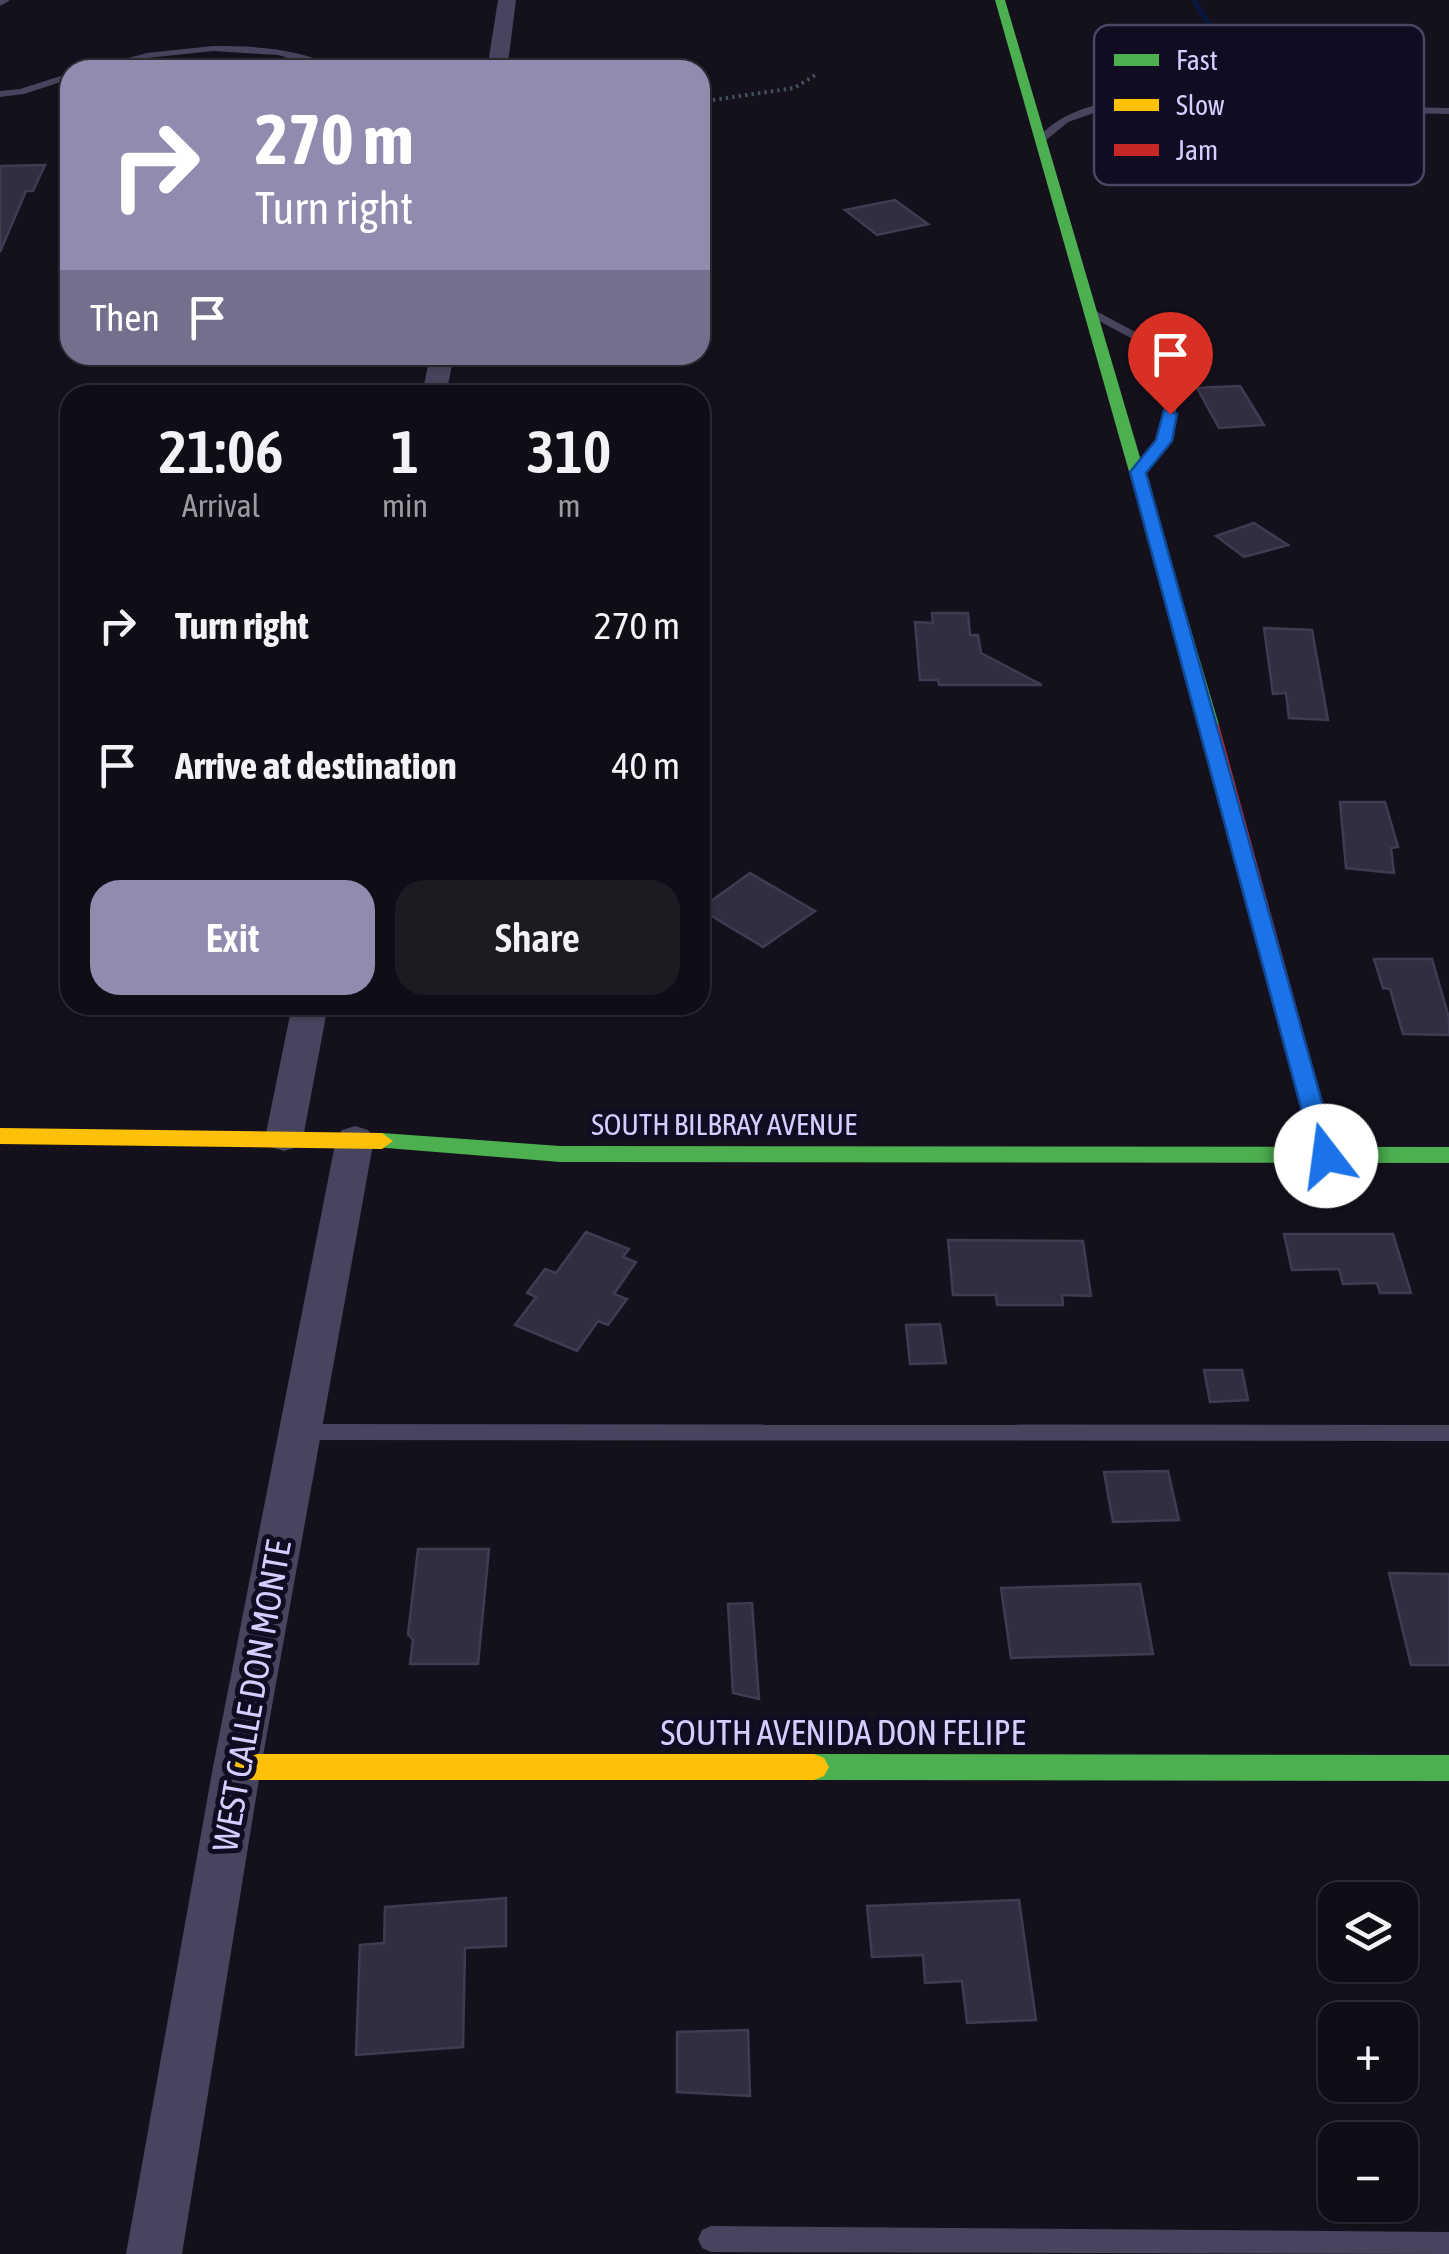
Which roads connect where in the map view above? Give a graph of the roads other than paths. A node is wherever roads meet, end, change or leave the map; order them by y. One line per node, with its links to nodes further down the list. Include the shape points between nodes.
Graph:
1 (507, 0): 5 (street)
2 (1000, 0): 11 (street)
3 (122, 60): 4 (lane, via 202,50)
4 (315, 60)
5 (498, 60)
6 (60, 79): 7 (lane)
7 (0, 94)
8 (1094, 109): 11 (lane, via 1053,125)
9 (1424, 110): 10 (lane)
10 (1449, 110)
11 (1042, 139): 12 (street)
12 (1092, 312): 13 (street); 13 (lane, via 1156,347 1176,386 1164,441)
13 (1138, 472): 19 (street)
14 (308, 1015): 16 (street)
15 (0, 1136): 16 (street, SOUTH BILBRAY AVENUE)
16 (284, 1138): 17 (street, SOUTH BILBRAY AVENUE)
17 (355, 1139): 19 (street, SOUTH BILBRAY AVENUE, via 560,1154); 20 (street, WEST CALLE DON MONTE)
18 (1449, 1154): 19 (street, SOUTH BILBRAY AVENUE)
19 (1326, 1156)
20 (300, 1432): 21 (lane); 22 (street, WEST CALLE DON MONTE)
21 (1449, 1433)
22 (238, 1767): 23 (street, SOUTH AVENIDA DON FELIPE); 26 (street, WEST CALLE DON MONTE)
23 (1449, 1768)
24 (711, 2239): 25 (lane)
25 (1449, 2245)
26 (154, 2254)

